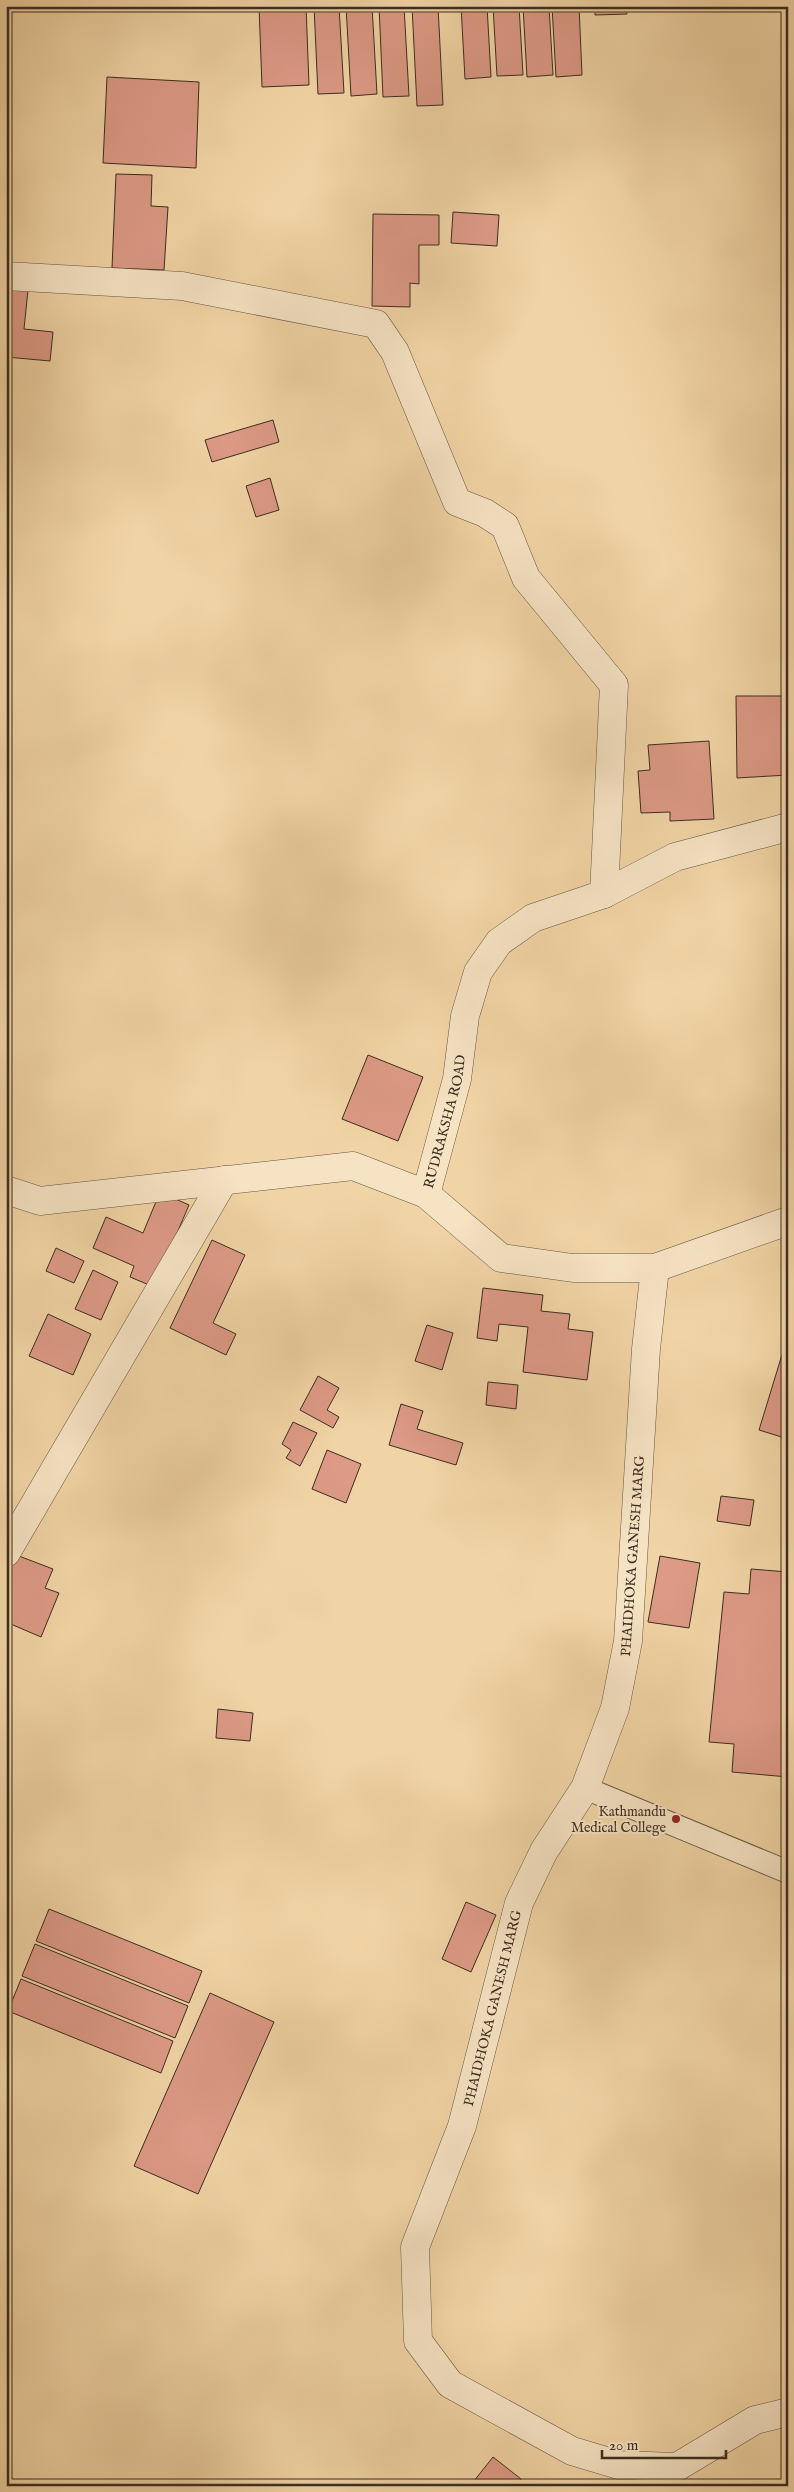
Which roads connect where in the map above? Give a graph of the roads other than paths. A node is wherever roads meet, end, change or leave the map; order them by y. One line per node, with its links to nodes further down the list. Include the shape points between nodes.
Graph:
1 (6, 276): 3 (street, via 182,286 376,324 395,352 457,502 485,513 505,526 526,578 614,685)
2 (788, 827): 3 (street, RUDRAKSHA ROAD, via 675,857)
3 (604, 894): 6 (street, RUDRAKSHA ROAD, via 533,918 499,942 478,972 465,1016 457,1079)
4 (224, 1180): 5 (street, RUDRAKSHA ROAD, via 40,1201); 6 (street, RUDRAKSHA ROAD, via 353,1166); 9 (street)
5 (6, 1190)
6 (426, 1194): 8 (street, via 501,1258 573,1268)
7 (788, 1221): 8 (street)
8 (655, 1268): 10 (street, PHAIDHOKA GANESH MARG, via 646,1349 628,1641 615,1708)
9 (6, 1553)
10 (585, 1788): 11 (lane); 12 (street, PHAIDHOKA GANESH MARG, via 544,1851 519,1903 462,2126 415,2247 418,2341 450,2384 572,2451 619,2465 677,2467 755,2420)
11 (788, 1872)
12 (788, 2412)

